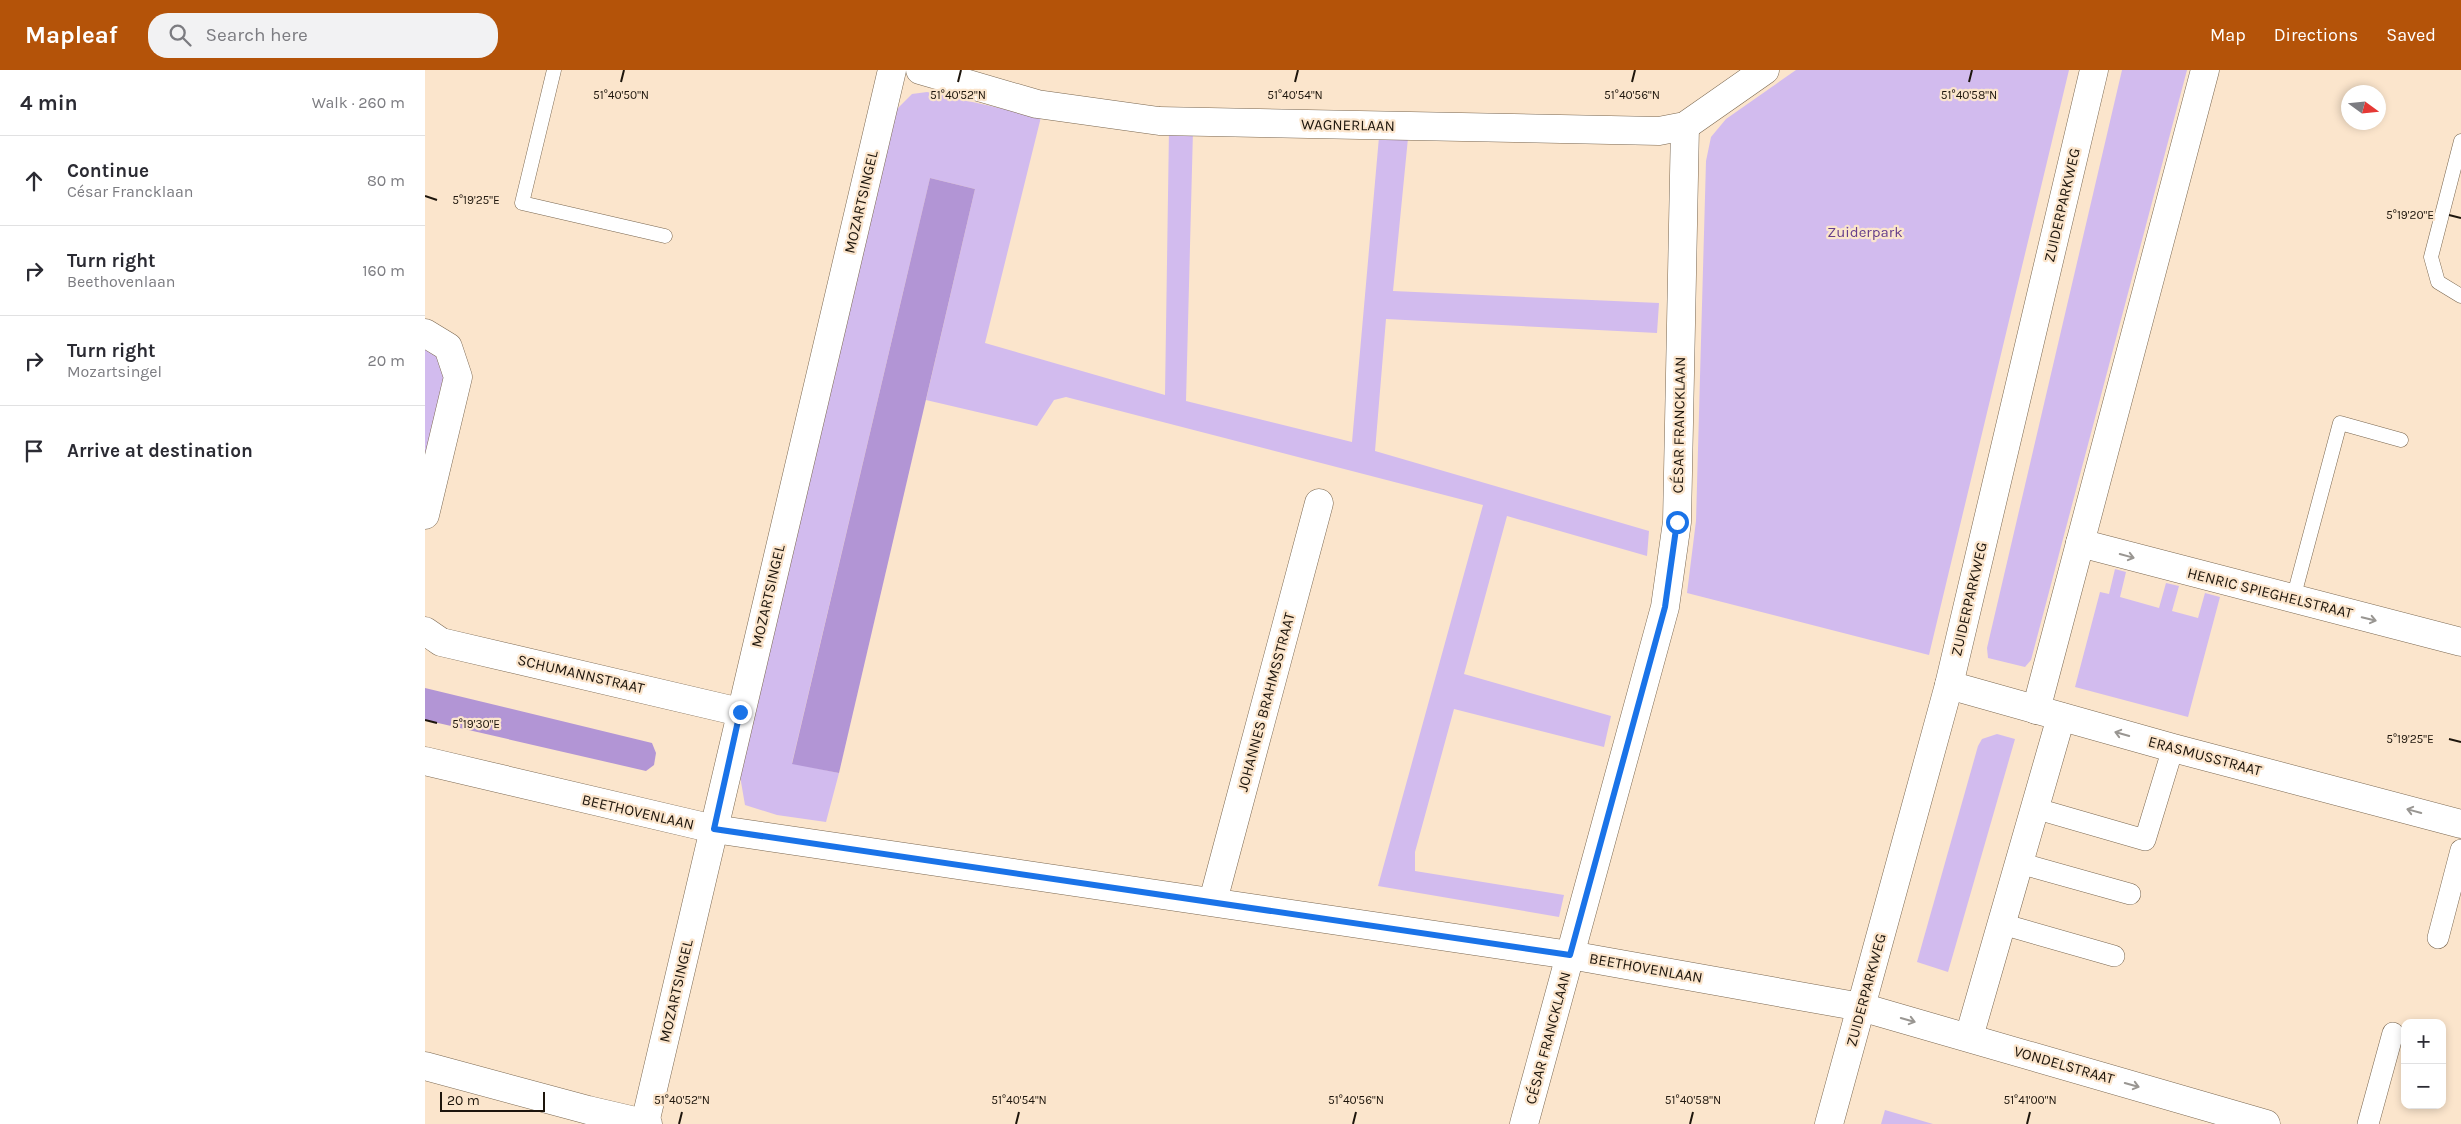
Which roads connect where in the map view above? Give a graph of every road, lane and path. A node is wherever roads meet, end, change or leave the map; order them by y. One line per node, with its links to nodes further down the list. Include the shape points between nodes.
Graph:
1 (555, 70): 9 (lane, via 522,202)
2 (892, 70): 20 (street, MOZARTSINGEL)
3 (919, 70): 7 (street, WAGNERLAAN, via 1037,104 1159,121 1659,131)
4 (1765, 70): 7 (street, WAGNERLAAN)
5 (2094, 70): 19 (street, ZUIDERPARKWEG)
6 (2205, 70): 15 (street)
7 (1685, 126): 33 (street, CÉSAR FRANCKLAAN, via 1677,522 1665,607)
8 (2461, 141): 10 (lane, via 2431,257 2438,282)
9 (665, 236)
10 (2461, 296)
11 (425, 333): 14 (street, via 448,348 459,377)
12 (2401, 440): 16 (lane, via 2340,423)
13 (1319, 504): 30 (street, JOHANNES BRAHMSSTRAAT)
14 (425, 515)
15 (2080, 543): 16 (street, HENRIC SPIEGHELSTRAAT, one-way to 16); 21 (street)
16 (2293, 599): 18 (street, HENRIC SPIEGHELSTRAAT, one-way to 18)
17 (425, 631): 20 (street, SCHUMANNSTRAAT, via 441,642)
18 (2461, 642)
19 (1949, 685): 21 (street, ERASMUSSTRAAT); 35 (street, ZUIDERPARKWEG)
20 (740, 712): 26 (street, MOZARTSINGEL)
21 (2049, 713): 22 (street, ERASMUSSTRAAT, one-way to 21); 24 (street)
22 (2173, 748): 24 (street, via 2145,840); 25 (street, ERASMUSSTRAAT, one-way to 22)
23 (425, 761): 26 (street, BEETHOVENLAAN)
24 (2034, 808): 28 (street)
25 (2461, 824)
26 (714, 829): 30 (street, BEETHOVENLAAN); 39 (street, MOZARTSINGEL)
27 (2461, 850): 32 (street)
28 (2019, 863): 29 (street); 31 (street)
29 (2130, 894)
30 (1213, 901): 33 (street, BEETHOVENLAAN)
31 (2002, 924): 34 (street); 37 (street)
32 (2438, 938)
33 (1570, 955): 35 (street, BEETHOVENLAAN); 40 (street, CÉSAR FRANCKLAAN)
34 (2113, 956)
35 (1861, 1007): 37 (street, VONDELSTRAAT, one-way to 37); 41 (street, ZUIDERPARKWEG)
36 (2393, 1032): 43 (street)
37 (1969, 1037): 42 (street, VONDELSTRAAT, one-way to 42)
38 (425, 1066): 39 (street)
39 (647, 1124)
40 (1524, 1124)
41 (1829, 1124)
42 (2266, 1124)
43 (2368, 1124)

